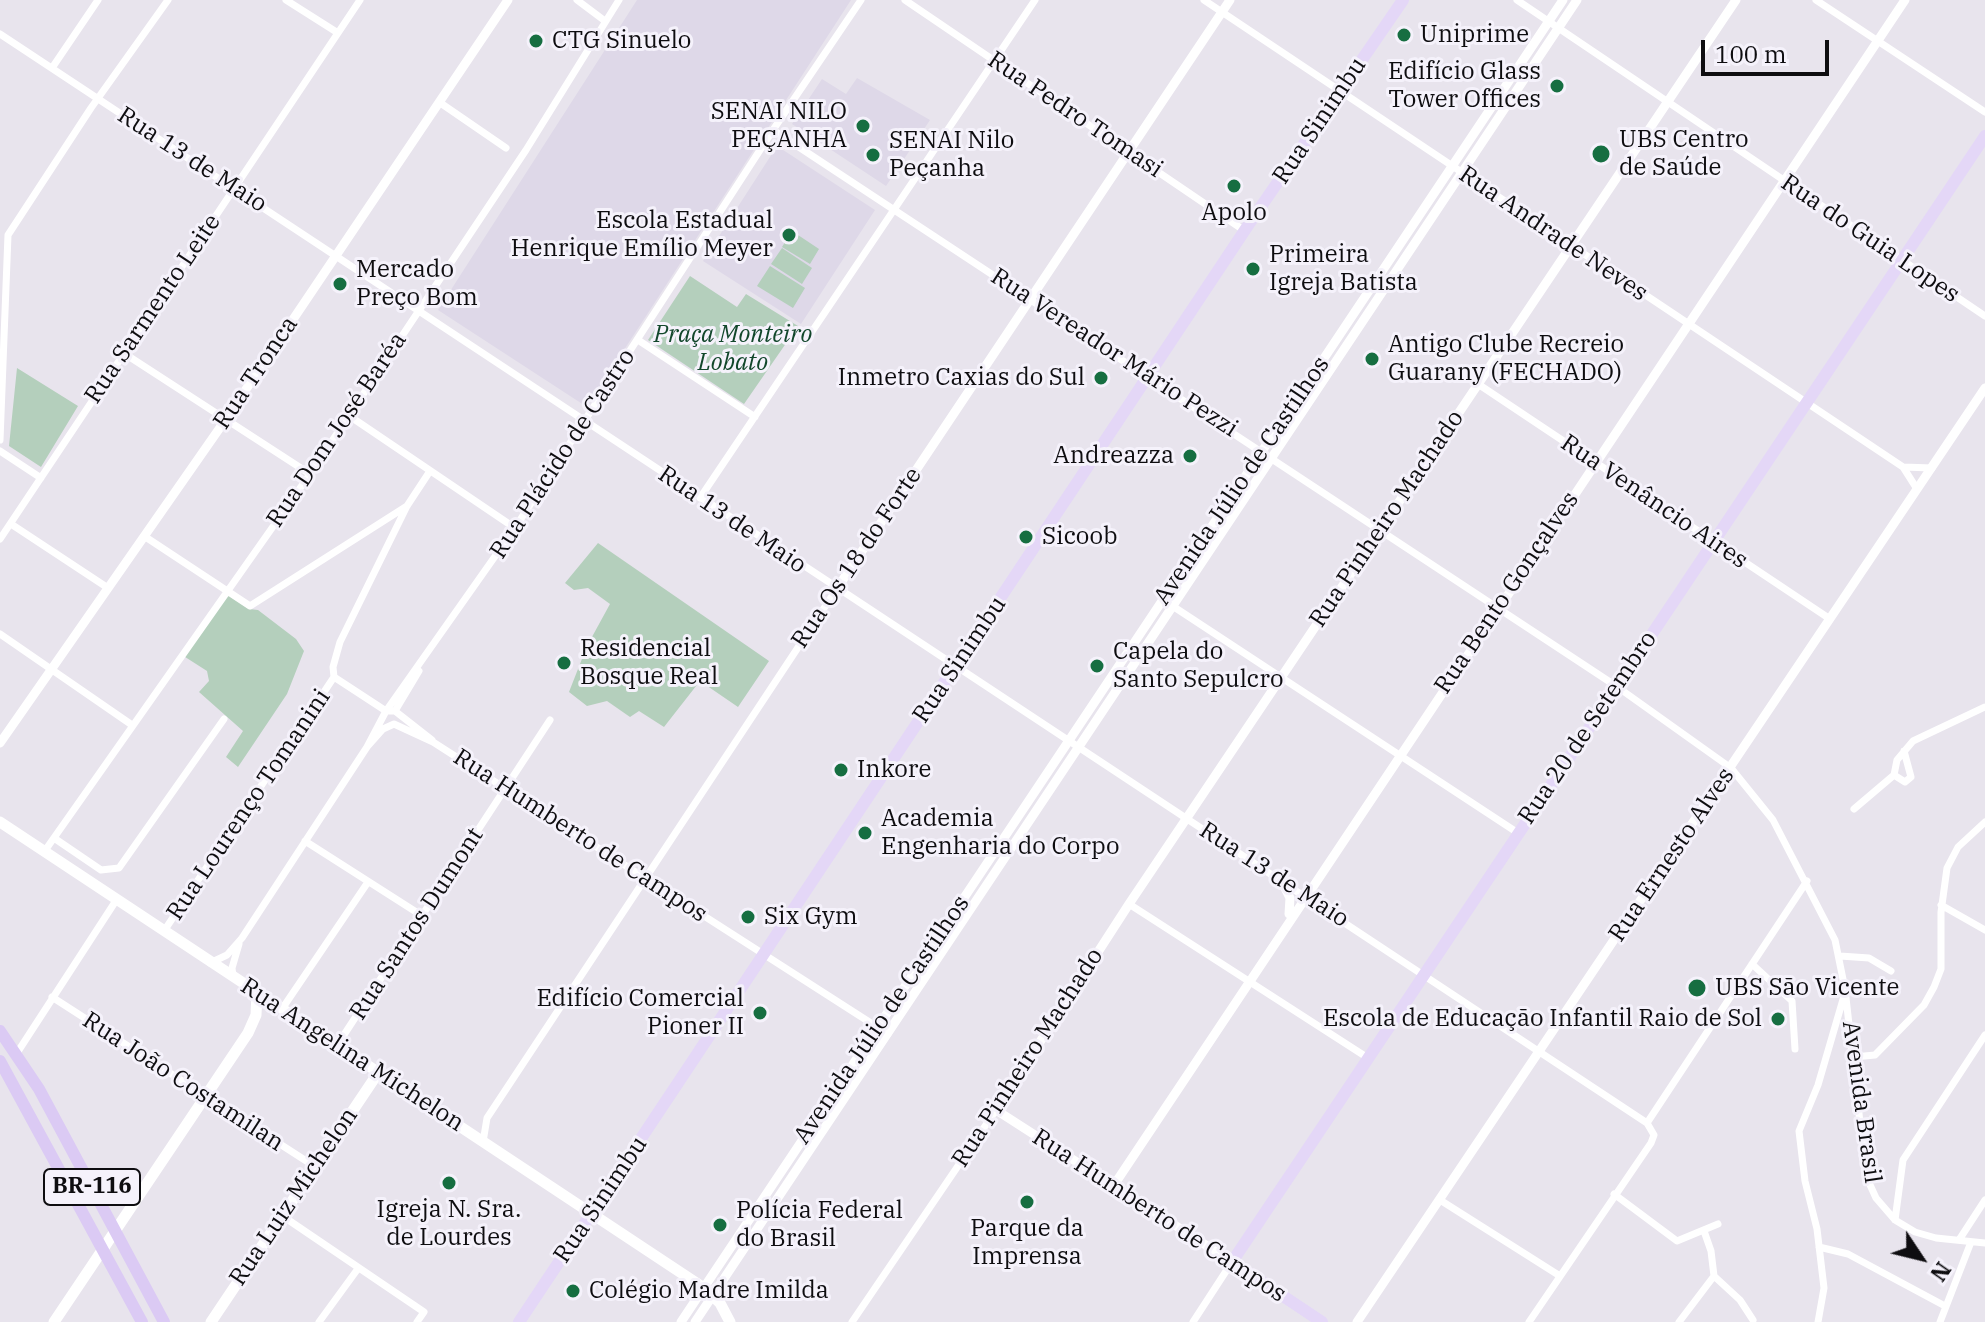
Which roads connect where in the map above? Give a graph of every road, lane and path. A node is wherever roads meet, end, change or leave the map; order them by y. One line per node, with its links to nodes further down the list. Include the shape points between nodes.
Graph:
1 (98, 0): 30 (street)
2 (168, 0): 33 (street)
3 (286, 0): 24 (street)
4 (360, 0): 24 (street, Rua Sarmento Leite)
5 (508, 0): 35 (street, Rua Tronca)
6 (577, 0): 21 (street)
7 (619, 0): 21 (street, Rua Dom José Baréa)
8 (861, 0): 39 (street, Rua Plácido de Castro)
9 (905, 0): 27 (street, Rua Pedro Tomasi)
10 (1035, 0): 27 (street)
11 (1204, 0): 20 (street, Rua Andrade Neves)
12 (1230, 0): 20 (street, Rua Os 18 do Forte)
13 (1403, 0): 31 (main road, Rua Sinimbu)
14 (1517, 0): 22 (street, Rua do Guia Lopes)
15 (1563, 0): 22 (street, Avenida Júlio de Castilhos)
16 (1577, 0): 23 (street, Avenida Júlio de Castilhos)
17 (1736, 0): 36 (street, Rua Pinheiro Machado)
18 (1816, 0): 26 (street)
19 (1905, 0): 26 (street, Rua Bento Gonçalves)
20 (1222, 12): 31 (street, Rua Andrade Neves); 43 (street, Rua Os 18 do Forte)
21 (605, 21): 60 (street, Rua Dom José Baréa)
22 (1548, 21): 23 (street, Rua do Guia Lopes); 28 (street, Avenida Júlio de Castilhos)
23 (1558, 28): 29 (street, Avenida Júlio de Castilhos); 36 (street, Rua do Guia Lopes)
24 (338, 33): 46 (street, Rua Sarmento Leite)
25 (0, 34): 30 (street, Rua 13 de Maio)
26 (1878, 41): 37 (street); 45 (street, Rua Bento Gonçalves)
27 (995, 60): 43 (street, Rua Pedro Tomasi); 48 (street)
28 (1522, 61): 29 (street); 32 (street, Avenida Júlio de Castilhos)
29 (1531, 67): 34 (street, Avenida Júlio de Castilhos)
30 (52, 68): 33 (street, Rua 13 de Maio)
31 (1339, 93): 44 (street, Rua Andrade Neves); 50 (main road, Rua Sinimbu)
32 (1500, 93): 34 (street); 38 (street, Avenida Júlio de Castilhos)
33 (98, 98): 46 (street, Rua 13 de Maio); 68 (street, via 8,235)
34 (1509, 100): 40 (street, Avenida Júlio de Castilhos)
35 (439, 102): 42 (street); 54 (street, Rua Tronca)
36 (1666, 103): 45 (street, Rua do Guia Lopes); 52 (street, Rua Pinheiro Machado)
37 (1985, 112)
38 (1479, 124): 40 (street); 44 (street, Avenida Júlio de Castilhos)
39 (773, 130): 48 (street, Rua Vereador Mário Pezzi); 64 (street, Rua Plácido de Castro)
40 (1489, 131): 44 (street, Avenida Júlio de Castilhos)
41 (1985, 136): 55 (main road, Rua 20 de Setembro)
42 (506, 148)
43 (1129, 151): 50 (street, Rua Pedro Tomasi); 58 (street, Rua Os 18 do Forte)
44 (1456, 169): 47 (street, Avenida Júlio de Castilhos); 49 (street, Avenida Júlio de Castilhos); 52 (street, Rua Andrade Neves)
45 (1784, 181): 55 (street, Rua do Guia Lopes); 63 (street, Rua Bento Gonçalves)
46 (235, 188): 54 (street, Rua 13 de Maio); 67 (street, Rua Sarmento Leite)
47 (1425, 207): 49 (street); 51 (street, Avenida Júlio de Castilhos)
48 (892, 209): 58 (street, Rua Vereador Mário Pezzi); 78 (street)
49 (1434, 213): 53 (street, Avenida Júlio de Castilhos)
50 (1245, 231): 70 (main road, Rua Sinimbu)
51 (1401, 243): 53 (street); 56 (street, Avenida Júlio de Castilhos)
52 (1571, 245): 63 (street, Rua Andrade Neves); 72 (street, Rua Pinheiro Machado)
53 (1410, 249): 57 (street, Avenida Júlio de Castilhos)
54 (336, 255): 60 (street, Rua 13 de Maio); 79 (street, Rua Tronca)
55 (1902, 260): 62 (street, Rua do Guia Lopes); 74 (main road, Rua 20 de Setembro)
56 (1379, 275): 57 (street); 59 (street, Avenida Júlio de Castilhos)
57 (1389, 282): 61 (street, Avenida Júlio de Castilhos)
58 (1031, 298): 70 (street, Rua Vereador Mário Pezzi); 107 (street, Rua Os 18 do Forte)
59 (1359, 306): 61 (street); 65 (street, Avenida Júlio de Castilhos)
60 (418, 310): 76 (street, Rua Dom José Baréa); 80 (street, Rua 13 de Maio)
61 (1369, 312): 66 (street, Avenida Júlio de Castilhos)
62 (1985, 316)
63 (1687, 325): 74 (street, Rua Andrade Neves); 85 (street, Rua Bento Gonçalves)
64 (638, 340): 78 (street); 80 (street, Rua Plácido de Castro)
65 (1336, 341): 66 (street); 69 (street, Avenida Júlio de Castilhos)
66 (1346, 347): 71 (street, Avenida Júlio de Castilhos)
67 (122, 352): 79 (street); 90 (street, Rua Sarmento Leite)
68 (2, 367): 81 (street)
69 (1314, 375): 71 (street); 75 (street, Avenida Júlio de Castilhos)
70 (1149, 376): 83 (street, Rua Vereador Mário Pezzi); 117 (main road, Rua Sinimbu)
71 (1324, 381): 77 (street, Avenida Júlio de Castilhos)
72 (1478, 384): 85 (street, Rua Venâncio Aires); 99 (street, Rua Pinheiro Machado)
73 (1985, 388): 87 (street, Rua Ernesto Alves)
74 (1806, 403): 86 (street, Rua Andrade Neves); 103 (main road, Rua 20 de Setembro)
75 (1291, 409): 77 (street); 83 (street, Avenida Júlio de Castilhos)
76 (348, 415): 88 (street); 89 (street, Rua Dom José Baréa)
77 (1301, 416): 84 (street, Avenida Júlio de Castilhos)
78 (755, 417): 93 (street)
79 (226, 419): 89 (street); 101 (street, Rua Tronca)
80 (585, 421): 93 (street, Rua 13 de Maio); 98 (street, Rua Plácido de Castro)
81 (0, 440)
82 (0, 451): 90 (street)
83 (1263, 452): 84 (street, Rua Vereador Mário Pezzi); 92 (street, Avenida Júlio de Castilhos)
84 (1273, 459): 94 (street, Avenida Júlio de Castilhos); 99 (street, Rua Vereador Mário Pezzi)
85 (1595, 463): 103 (street, Rua Venâncio Aires); 111 (street, Rua Bento Gonçalves)
86 (1903, 467): 87 (street); 91 (street, Rua Andrade Neves)
87 (1932, 468): 91 (street, Rua Ernesto Alves)
88 (430, 471): 95 (street); 98 (street)
89 (310, 474): 108 (street, Rua Dom José Baréa)
90 (41, 478): 96 (street, Rua Sarmento Leite)
91 (1917, 489): 112 (street, Rua Ernesto Alves)
92 (1234, 494): 94 (street); 97 (street, Avenida Júlio de Castilhos)
93 (700, 498): 107 (street, Rua 13 de Maio)
94 (1244, 501): 100 (street, Avenida Júlio de Castilhos)
95 (407, 506): 108 (street, via 258,604 245,605); 121 (street, via 340,642)
96 (11, 524): 102 (street, Rua Sarmento Leite); 106 (street)
97 (1212, 527): 100 (street); 104 (street, Avenida Júlio de Castilhos)
98 (515, 528): 116 (street, Rua Plácido de Castro)
99 (1379, 531): 111 (street, Rua Vereador Mário Pezzi); 122 (street, Rua Pinheiro Machado)
100 (1222, 534): 105 (street, Avenida Júlio de Castilhos)
101 (144, 536): 106 (street, Rua Tronca); 108 (street)
102 (0, 539)
103 (1713, 542): 112 (street, Rua Venâncio Aires); 123 (main road, Rua 20 de Setembro)
104 (1190, 559): 105 (street); 109 (street, Avenida Júlio de Castilhos)
105 (1201, 565): 110 (street, Avenida Júlio de Castilhos)
106 (108, 588): 118 (street, Rua Tronca)
107 (836, 590): 117 (street, Rua 13 de Maio); 150 (street, Rua Os 18 do Forte)
108 (225, 591): 131 (street, Rua Dom José Baréa)
109 (1163, 600): 110 (street); 114 (street, Avenida Júlio de Castilhos)
110 (1173, 606): 115 (street, Avenida Júlio de Castilhos); 122 (street)
111 (1497, 608): 123 (street, Rua Vereador Mário Pezzi); 138 (street, Rua Bento Gonçalves)
112 (1830, 619): 139 (street, Rua Ernesto Alves)
113 (0, 634): 118 (street)
114 (1136, 639): 115 (street); 119 (street, Avenida Júlio de Castilhos)
115 (1146, 646): 120 (street, Avenida Júlio de Castilhos)
116 (421, 665): 127 (street, Rua Plácido de Castro); 128 (street, Rua Plácido de Castro)
117 (955, 667): 132 (street, Rua 13 de Maio); 163 (main road, Rua Sinimbu)
118 (52, 668): 131 (street); 134 (street, Rua Tronca)
119 (1116, 668): 120 (street); 124 (street, Avenida Júlio de Castilhos)
120 (1126, 675): 126 (street, Avenida Júlio de Castilhos)
121 (334, 677): 127 (street); 161 (street, Rua Lourenço Tomanini)
122 (1281, 678): 138 (street); 143 (street, Rua Pinheiro Machado)
123 (1616, 686): 139 (street, Rua Vereador Mário Pezzi); 146 (main road, Rua 20 de Setembro)
124 (1093, 702): 126 (street); 132 (street, Avenida Júlio de Castilhos)
125 (1985, 707): 137 (street, via 1932,731)
126 (1103, 709): 136 (street, Avenida Júlio de Castilhos)
127 (386, 711): 128 (street); 135 (street, Rua Plácido de Castro)
128 (395, 711): 133 (street, Rua Humberto de Campos)
129 (224, 719): 147 (street, via 119,868 101,870)
130 (550, 720): 141 (street, Rua Santos Dumont)
131 (132, 725): 147 (street, Rua Dom José Baréa)
132 (1067, 740): 136 (street, Rua 13 de Maio); 175 (street, Avenida Júlio de Castilhos)
133 (433, 742): 135 (street, Rua Humberto de Campos, via 394,724); 141 (street, Rua Humberto de Campos)
134 (0, 743)
135 (367, 747): 148 (street, Rua Plácido de Castro)
136 (1077, 747): 143 (street, Rua 13 de Maio); 177 (street, Avenida Júlio de Castilhos)
137 (1904, 751): 140 (street); 140 (street, via 1911,777 1905,782)
138 (1398, 756): 146 (street); 154 (street, Rua Bento Gonçalves)
139 (1731, 768): 152 (street, Avenida Brasil, via 1773,820); 181 (street, Rua Ernesto Alves)
140 (1894, 775): 142 (street)
141 (505, 788): 150 (street, Rua Humberto de Campos); 158 (street, Rua Santos Dumont)
142 (1854, 809)
143 (1187, 818): 151 (street, Rua 13 de Maio); 156 (street, Rua Pinheiro Machado)
144 (0, 822): 149 (main road, Rua Angelina Michelon)
145 (1985, 822): 157 (street, via 1951,857)
146 (1518, 833): 167 (main road, Rua 20 de Setembro, via 1432,961)
147 (54, 838): 149 (street, Rua Dom José Baréa)
148 (305, 841): 153 (street); 162 (street, Rua Plácido de Castro)
149 (44, 852): 155 (main road, Rua Angelina Michelon)
150 (645, 878): 163 (street, Rua Humberto de Campos); 189 (street, Rua Os 18 do Forte)
151 (1281, 880): 154 (street, Rua 13 de Maio); 159 (street, via 1290,898)
152 (1807, 881): 164 (street, Avenida Brasil); 166 (street)
153 (368, 882): 158 (street); 174 (street)
154 (1305, 895): 159 (street, Rua Bento Gonçalves); 167 (street, Rua 13 de Maio)
155 (117, 899): 161 (main road, Rua Angelina Michelon); 173 (street)
156 (1129, 904): 170 (street); 188 (street, Rua Pinheiro Machado)
157 (1941, 905): 160 (street); 183 (street, via 1941,969 1924,1005 1875,1055)
158 (424, 917): 179 (street, Rua Santos Dumont)
159 (1287, 922): 170 (street, Rua Bento Gonçalves)
160 (1985, 930)
161 (164, 932): 165 (main road, Rua Angelina Michelon)
162 (242, 938): 165 (street, Rua Plácido de Castro, via 227,955); 169 (street, Rua Plácido de Castro)
163 (765, 955): 175 (street, Rua Humberto de Campos); 199 (main road, Rua Sinimbu)
164 (1840, 956): 168 (street, via 1869,958); 171 (street, Avenida Brasil)
165 (210, 963): 169 (main road, Rua Angelina Michelon)
166 (1752, 964): 180 (street, via 1792,1001); 190 (street)
167 (1419, 970): 181 (street, Rua 13 de Maio); 184 (main road, Rua 20 de Setembro)
168 (1891, 971)
169 (233, 977): 172 (main road, Rua Angelina Michelon)
170 (1247, 980): 184 (street); 194 (street, Rua Bento Gonçalves)
171 (1845, 989): 183 (street, Avenida Brasil); 207 (street, via 1799,1131)
172 (257, 993): 174 (main road, Rua Angelina Michelon); 187 (main road, via 248,1033)
173 (52, 997): 182 (street); 187 (street, Rua João Costamilan)
174 (282, 1009): 179 (main road, Rua Angelina Michelon)
175 (877, 1027): 177 (street, Rua Humberto de Campos); 213 (street, Avenida Júlio de Castilhos)
176 (0, 1031): 182 (highway, BR-116)
177 (888, 1034): 213 (street, Avenida Júlio de Castilhos)
178 (1985, 1035): 200 (street, via 1903,1160)
179 (336, 1047): 186 (main road, Rua Angelina Michelon)
180 (1795, 1049)
181 (1539, 1050): 190 (street, Rua 13 de Maio); 196 (street, Rua Ernesto Alves)
182 (17, 1053): 202 (highway, BR-116)
183 (1854, 1057): 200 (street, Avenida Brasil, via 1866,1176)
184 (1368, 1058): 209 (main road, Rua 20 de Setembro)
185 (2, 1070): 208 (highway, BR-116)
186 (378, 1073): 191 (main road, Rua Angelina Michelon); 193 (main road, Rua Luiz Michelon)
187 (205, 1095): 193 (street, Rua João Costamilan); 202 (main road)
188 (996, 1110): 194 (street, Rua Humberto de Campos); 216 (street, Rua Pinheiro Machado)
189 (487, 1118): 191 (street, Rua Os 18 do Forte); 192 (street, Rua Os 18 do Forte)
190 (1647, 1123): 195 (street, via 1654,1135 1651,1143)
191 (465, 1130): 192 (main road, Rua Angelina Michelon)
192 (483, 1142): 199 (main road, Rua Angelina Michelon)
193 (314, 1166): 198 (main road, Rua Luiz Michelon)
194 (1112, 1188): 209 (street, Rua Humberto de Campos)
195 (1614, 1194): 203 (street, via 1680,1242); 211 (street)
196 (1440, 1200): 211 (street); 229 (street, Rua Ernesto Alves)
197 (1985, 1200): 204 (street)
198 (281, 1215): 210 (street); 220 (main road, Rua Luiz Michelon)
199 (591, 1215): 213 (main road, Rua Angelina Michelon); 223 (main road, Rua Sinimbu)
200 (1895, 1220): 204 (street, Avenida Brasil, via 1924,1236)
201 (1718, 1224): 203 (street)
202 (115, 1230): 208 (main road); 219 (highway, BR-116)
203 (1704, 1231): 212 (street)
204 (1959, 1240): 205 (street, Avenida Brasil)
205 (1971, 1242): 206 (street, Avenida Brasil); 214 (street)
206 (1985, 1243)
207 (1819, 1247): 214 (street, via 1838,1249); 232 (street, via 1824,1288)
208 (103, 1248): 217 (main road); 218 (highway, BR-116)
209 (1232, 1262): 227 (street, Rua 20 de Setembro); 228 (main road, Rua Humberto de Campos)
210 (357, 1270): 221 (street); 222 (street, via 424,1312)
211 (1560, 1276): 230 (street)
212 (1714, 1276): 215 (street); 231 (street)
213 (709, 1292): 224 (street, Avenida Júlio de Castilhos); 225 (street, Avenida Júlio de Castilhos); 226 (main road)
214 (1945, 1306): 233 (street)
215 (1753, 1320)
216 (853, 1321)
217 (54, 1322)
218 (142, 1322)
219 (164, 1322)
220 (211, 1322)
221 (319, 1322)
222 (417, 1322)
223 (519, 1322)
224 (681, 1322)
225 (695, 1322)
226 (730, 1322)
227 (1193, 1322)
228 (1322, 1322)
229 (1357, 1322)
230 (1529, 1322)
231 (1679, 1322)
232 (1818, 1322)
233 (1940, 1322)

